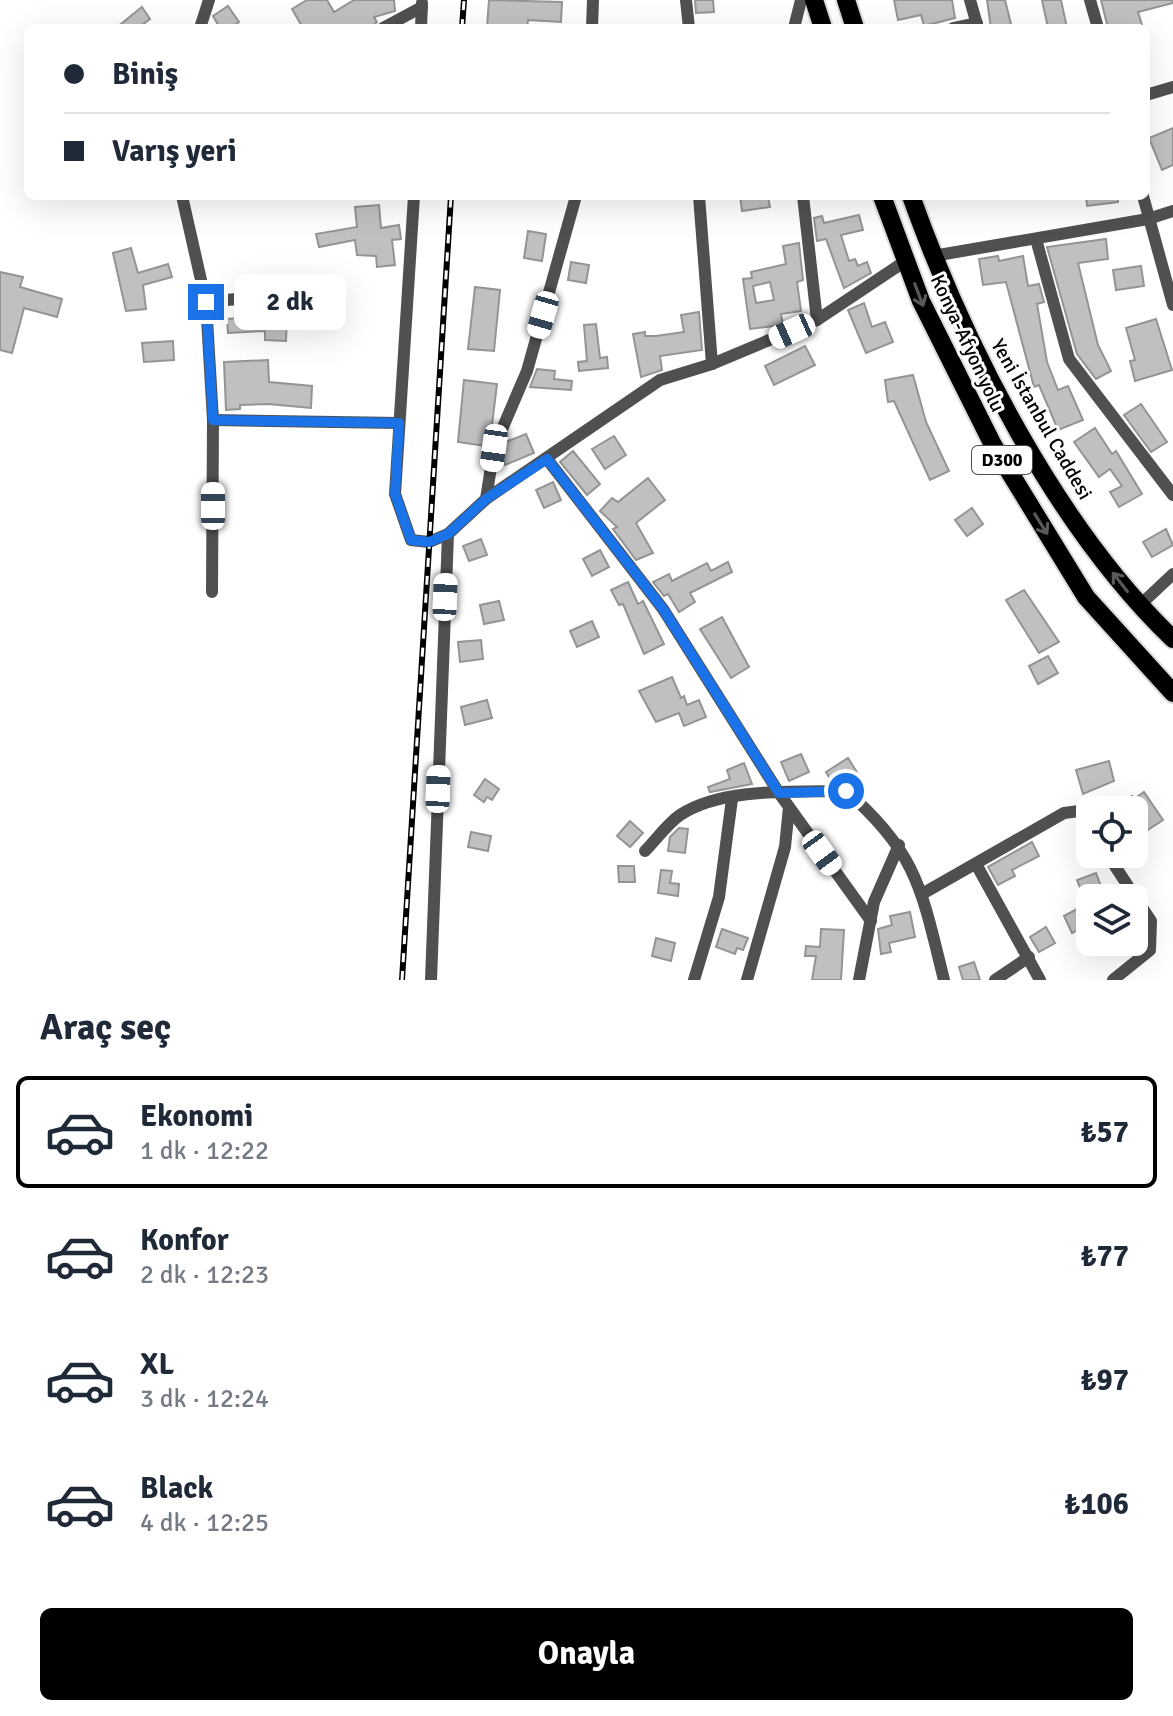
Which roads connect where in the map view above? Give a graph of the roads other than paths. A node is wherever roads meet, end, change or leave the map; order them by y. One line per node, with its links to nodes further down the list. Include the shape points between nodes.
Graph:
1 (209, 0): 10 (street)
2 (593, 0): 13 (street)
3 (686, 0): 14 (street)
4 (801, 0): 15 (street)
5 (814, 0): 16 (highway)
6 (846, 0): 17 (highway)
7 (970, 0): 18 (street)
8 (1090, 0): 19 (street)
9 (422, 4): 11 (street); 12 (street)
10 (201, 24)
11 (390, 24)
12 (421, 24)
13 (592, 24)
14 (689, 24)
15 (795, 24)
16 (822, 24)
17 (854, 24)
18 (977, 24)
19 (1097, 24)
20 (1173, 87): 21 (street)
21 (1150, 94)
22 (183, 200): 36 (street)
23 (414, 200): 41 (street)
24 (575, 200): 44 (street, via 527,371 494,448)
25 (699, 200): 39 (street)
26 (803, 200): 38 (street)
27 (884, 200): 34 (highway, Konya-Afyon yolu / D300)
28 (912, 200): 33 (highway, Yeni İstanbul Caddesi / D300)
29 (1144, 200): 31 (street)
30 (1173, 211): 31 (street)
31 (1148, 219): 32 (street); 37 (street)
32 (1036, 239): 33 (street); 43 (street, via 1069,359)
33 (933, 256): 48 (highway, Yeni İstanbul Caddesi / D300, one-way to 33, via 1056,495 983,364)
34 (907, 260): 38 (street); 50 (highway, Konya-Afyon yolu / D300, one-way to 50, via 921,301 993,445 1086,597)
35 (298, 293): 36 (street)
36 (206, 302): 40 (street)
37 (1173, 305)
38 (817, 320): 39 (street)
39 (712, 364): 42 (street, via 660,380)
40 (213, 420): 41 (street); 47 (street)
41 (399, 423): 45 (street, via 395,494 403,524 411,540 429,542)
42 (547, 459): 44 (street); 51 (street, via 663,609)
43 (1173, 495)
44 (486, 499): 45 (street)
45 (448, 534): 62 (street)
46 (1173, 574): 48 (street)
47 (212, 592)
48 (1139, 606): 49 (highway, Yeni İstanbul Caddesi / D300)
49 (1173, 639)
50 (1173, 693)
51 (779, 793): 52 (street); 53 (street); 55 (street, via 846,791)
52 (732, 799): 56 (street, via 680,816); 63 (street, via 719,897)
53 (789, 807): 60 (street); 64 (street, via 785,847)
54 (1076, 811): 57 (street, via 1064,813)
55 (899, 845): 59 (street); 60 (street)
56 (645, 851)
57 (976, 864): 59 (street); 61 (street)
58 (1116, 868): 69 (street, via 1151,921 1150,950)
59 (922, 894): 66 (street)
60 (871, 921): 65 (street)
61 (1029, 957): 67 (street); 68 (street)
62 (431, 980)
63 (694, 980)
64 (747, 980)
65 (859, 980)
66 (944, 980)
67 (995, 980)
68 (1040, 980)
69 (1113, 980)

